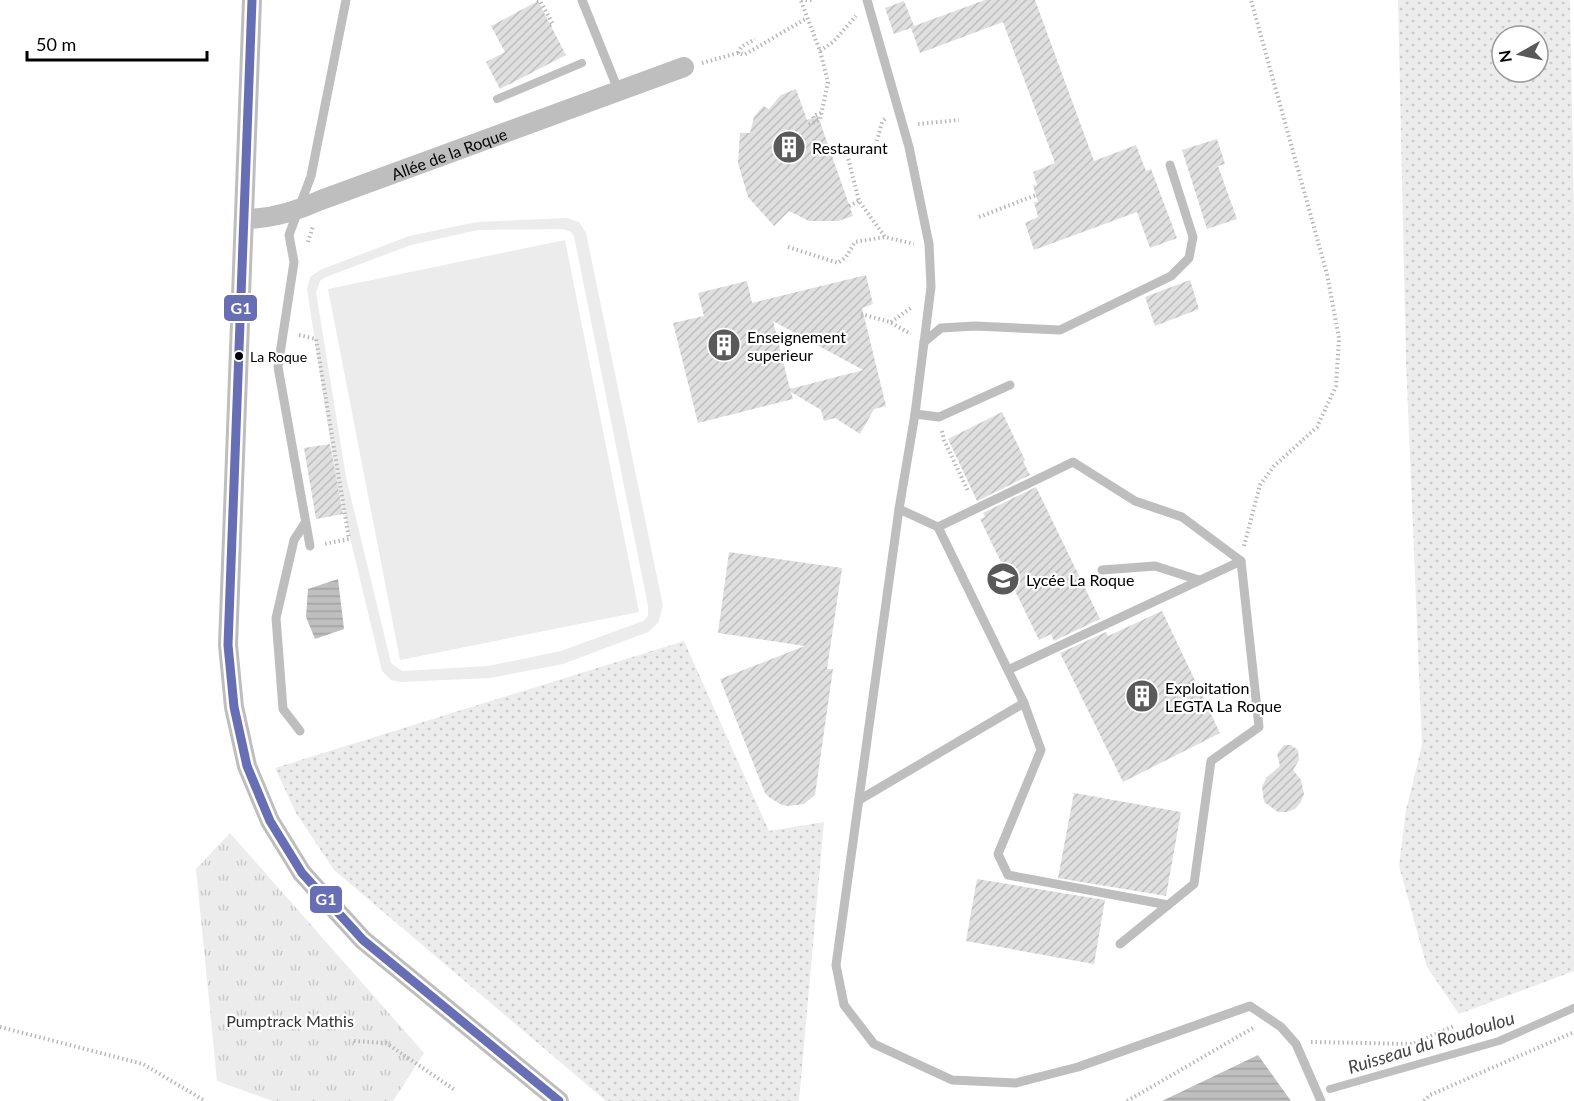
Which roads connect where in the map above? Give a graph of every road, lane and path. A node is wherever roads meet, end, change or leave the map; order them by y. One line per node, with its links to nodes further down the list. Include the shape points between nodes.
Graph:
1 (252, 0): 28 (street)
2 (346, 0): 26 (lane, via 311,176)
3 (537, 0): 10 (path, via 553,24)
4 (582, 0): 17 (lane)
5 (801, 0): 6 (path); 9 (path)
6 (814, 0)
7 (867, 0): 18 (lane)
8 (1251, 0): 43 (path, via 1327,274 1339,338 1336,386 1317,427 1274,466 1260,485)
9 (807, 18): 13 (path); 14 (path, via 744,55)
10 (550, 25)
11 (841, 33): 13 (path)
12 (755, 39): 14 (path)
13 (820, 51): 21 (path, via 828,82 821,114 813,116 815,122)
14 (738, 53): 15 (path)
15 (721, 59)
16 (684, 67): 17 (street, Allée de la Roque)
17 (619, 92): 26 (street, Allée de la Roque)
18 (898, 106): 24 (path, via 882,123 874,152 847,154); 30 (lane)
19 (959, 120): 20 (path)
20 (923, 123)
21 (808, 125)
22 (1170, 165): 34 (lane, via 1193,237 1189,258 1171,276 1060,330 941,328)
23 (1036, 195): 27 (path)
24 (859, 201): 25 (path); 29 (path)
25 (849, 206)
26 (298, 210): 28 (street, Allée de la Roque); 40 (lane, via 289,235 294,262 279,367)
27 (979, 217)
28 (244, 219): 60 (street, via 228,645 234,707 247,765 270,820 302,873 363,940)
29 (885, 237): 30 (path); 31 (path, via 855,242 837,263)
30 (929, 244): 34 (lane, via 931,288)
31 (788, 247)
32 (861, 314): 34 (path, via 890,322)
33 (296, 326): 42 (path, via 295,334 316,339 349,539)
34 (924, 342): 36 (lane)
35 (1010, 385): 36 (lane, via 939,417)
36 (915, 414): 39 (lane)
37 (944, 440): 38 (path)
38 (968, 491)
39 (899, 509): 41 (lane); 49 (lane)
40 (305, 523): 42 (lane); 48 (lane, via 294,540 276,618 283,709)
41 (938, 526): 43 (lane, via 1073,462 1135,501 1182,517); 46 (lane)
42 (310, 546)
43 (1241, 561): 45 (lane); 50 (lane, via 1259,728 1211,761 1194,884)
44 (1102, 570): 45 (lane, via 1155,566)
45 (1199, 580): 46 (lane)
46 (1008, 670): 47 (lane)
47 (1024, 703): 49 (lane); 50 (lane, via 1041,750 998,854 1008,875)
48 (300, 731)
49 (859, 800): 52 (lane, via 836,965 844,1005 874,1044 951,1080 1016,1083 1078,1067 1250,1006)
50 (1168, 905): 51 (lane)
51 (1120, 944)
52 (1269, 1019): 57 (lane); 61 (path)
53 (1454, 1026): 57 (path, via 1413,1044)
54 (0, 1027): 59 (path, via 143,1064)
55 (1574, 1032): 63 (path)
56 (354, 1041): 58 (path, via 386,1043)
57 (1296, 1044): 62 (lane)
58 (455, 1090)
59 (205, 1101)
60 (559, 1101)
61 (1127, 1101)
62 (1321, 1101)
63 (1424, 1101)

